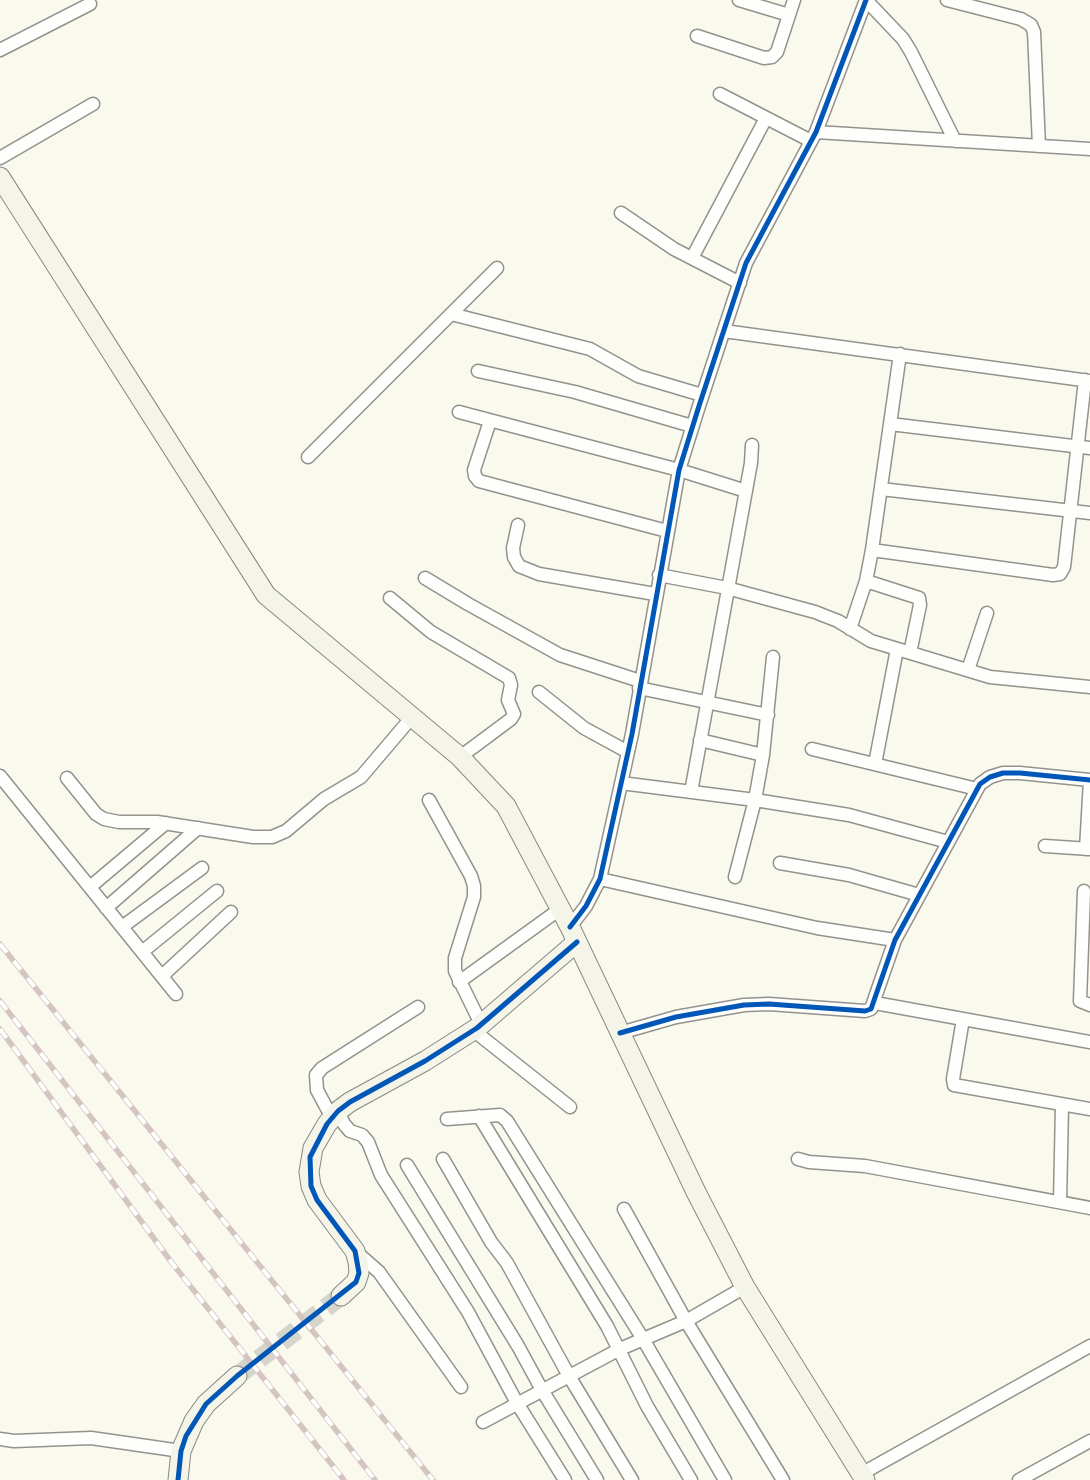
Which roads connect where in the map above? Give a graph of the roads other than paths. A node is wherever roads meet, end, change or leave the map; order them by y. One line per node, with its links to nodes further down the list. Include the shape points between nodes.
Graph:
1 (738, 0): 6 (street)
2 (794, 0): 6 (street)
3 (866, 0): 12 (street); 13 (street, via 911,52)
4 (947, 0): 14 (street, via 1021,19 1031,25 1034,32)
5 (90, 4): 8 (street)
6 (789, 15): 7 (street, via 772,57 764,58)
7 (697, 36)
8 (0, 50)
9 (720, 94): 11 (street)
10 (93, 104): 16 (street)
11 (766, 118): 12 (street); 19 (street)
12 (813, 137): 13 (street); 21 (street, via 746,263)
13 (955, 141): 14 (street)
14 (1039, 146): 15 (street)
15 (1090, 149)
16 (0, 158)
17 (0, 177): 60 (main road, via 266,595)
18 (621, 213): 19 (street)
19 (692, 258): 21 (street)
20 (497, 268): 22 (street)
21 (740, 283): 23 (street)
22 (451, 314): 27 (street, via 590,348 638,376); 34 (street)
23 (724, 331): 24 (street); 27 (street)
24 (900, 354): 26 (street); 30 (street)
25 (478, 371): 31 (street, via 575,392)
26 (1088, 380): 33 (street)
27 (702, 395): 31 (street)
28 (459, 412): 29 (street)
29 (490, 421): 35 (street); 41 (street, via 474,470 479,481)
30 (890, 424): 33 (street); 36 (street)
31 (692, 426): 35 (street)
32 (752, 445): 37 (street)
33 (1085, 447): 38 (street)
34 (308, 457)
35 (679, 470): 37 (street); 41 (street)
36 (881, 489): 38 (street); 42 (street)
37 (746, 490): 46 (street)
38 (1071, 511): 39 (street); 42 (street, via 1064,567 1060,574)
39 (1090, 513)
40 (518, 525): 47 (street, via 512,548 519,566 539,574)
41 (667, 532): 43 (street)
42 (872, 550): 45 (street)
43 (659, 576): 46 (street); 47 (street)
44 (425, 578): 55 (street, via 560,655)
45 (866, 581): 50 (street); 52 (street, via 919,598)
46 (727, 588): 50 (street, via 815,612); 58 (street)
47 (655, 594): 55 (street)
48 (390, 598): 65 (street, via 437,636 509,678 508,700 514,714 511,719)
49 (987, 613): 54 (street)
50 (850, 629): 51 (street, via 871,641)
51 (897, 649): 52 (street); 66 (street)
52 (910, 654): 54 (street)
53 (773, 657): 59 (street)
54 (968, 670): 56 (street, via 990,677)
55 (640, 685): 58 (street); 63 (street)
56 (1090, 686)
57 (539, 692): 63 (street, via 584,728)
58 (707, 702): 59 (street); 61 (street)
59 (768, 715): 64 (street)
60 (412, 717): 65 (main road); 76 (street, via 369,770 286,831 272,837 253,837)
61 (700, 740): 64 (street); 72 (street)
62 (812, 749): 66 (street)
63 (628, 752): 70 (street)
64 (763, 755): 74 (street)
65 (460, 757): 89 (main road, via 506,806)
66 (875, 764): 71 (street)
67 (0, 776): 84 (street)
68 (67, 778): 75 (street, via 96,814 104,819)
69 (1090, 780): 71 (street, via 1003,773 990,777); 79 (street)
70 (621, 783): 72 (street); 83 (street)
71 (977, 789): 77 (street)
72 (690, 792): 74 (street)
73 (429, 800): 96 (street, via 474,886 474,897 455,958)
74 (754, 800): 77 (street, via 849,815); 82 (street)
75 (166, 823): 76 (street); 84 (street)
76 (198, 828): 88 (street)
77 (948, 842): 87 (street)
78 (1045, 846): 79 (street)
79 (1088, 849)
80 (780, 863): 87 (street, via 848,875)
81 (202, 868): 91 (street)
82 (735, 877)
83 (600, 879): 92 (street); 93 (street, via 817,928)
84 (90, 888): 88 (street)
85 (216, 891): 94 (street)
86 (1084, 891): 99 (street, via 1080,1001)
87 (919, 895): 93 (street)
88 (106, 908): 91 (street)
89 (560, 908): 92 (main road); 96 (street)
90 (231, 912): 95 (street)
91 (122, 928): 94 (street)
92 (574, 934): 102 (main road); 103 (main road)
93 (895, 940): 98 (street)
94 (142, 952): 95 (street)
95 (162, 976): 97 (street)
96 (459, 982): 102 (street)
97 (176, 994)
98 (875, 1003): 101 (street); 103 (street, via 865,1011 769,1004 744,1006 676,1017)
99 (1090, 1005)
100 (418, 1007): 109 (street, via 316,1075 317,1090)
101 (964, 1019): 104 (street); 105 (street, via 954,1085)
102 (477, 1027): 106 (street); 109 (main road, via 425,1061 350,1102)
103 (620, 1033): 118 (main road)
104 (1090, 1042)
105 (1062, 1106): 107 (street); 114 (street)
106 (570, 1107)
107 (1090, 1109)
108 (479, 1116): 110 (street); 121 (street, via 500,1115 508,1121); 123 (street)
109 (332, 1118): 117 (main road, via 313,1148 309,1172 311,1186 317,1200); 128 (street, via 368,1142 381,1175 468,1312)
110 (447, 1119)
111 (444, 1159): 125 (street, via 490,1242 507,1263)
112 (798, 1159): 114 (street, via 865,1166)
113 (407, 1165): 127 (street)
114 (1060, 1202): 115 (street)
115 (1090, 1208)
116 (624, 1209): 120 (street)
117 (355, 1251): 119 (main road, via 359,1273 356,1282); 126 (street, via 379,1272)
118 (744, 1287): 120 (street); 133 (main road)
119 (341, 1296)
120 (686, 1321): 121 (street); 140 (street)
121 (643, 1340): 123 (street); 139 (street)
122 (1090, 1346): 133 (street)
123 (620, 1349): 125 (street); 138 (street, via 647,1406)
124 (237, 1376): 132 (main road, via 206,1404 186,1436)
125 (569, 1376): 127 (street); 137 (street)
126 (461, 1387)
127 (542, 1390): 128 (street); 136 (street)
128 (517, 1404): 129 (street); 135 (street)
129 (483, 1422)
130 (2, 1440): 132 (street, via 92,1438)
131 (1090, 1441): 141 (street)
132 (181, 1451): 134 (main road)
133 (863, 1477)
134 (178, 1480)
135 (564, 1480)
136 (597, 1480)
137 (632, 1480)
138 (691, 1480)
139 (725, 1480)
140 (783, 1480)
141 (1019, 1480)

